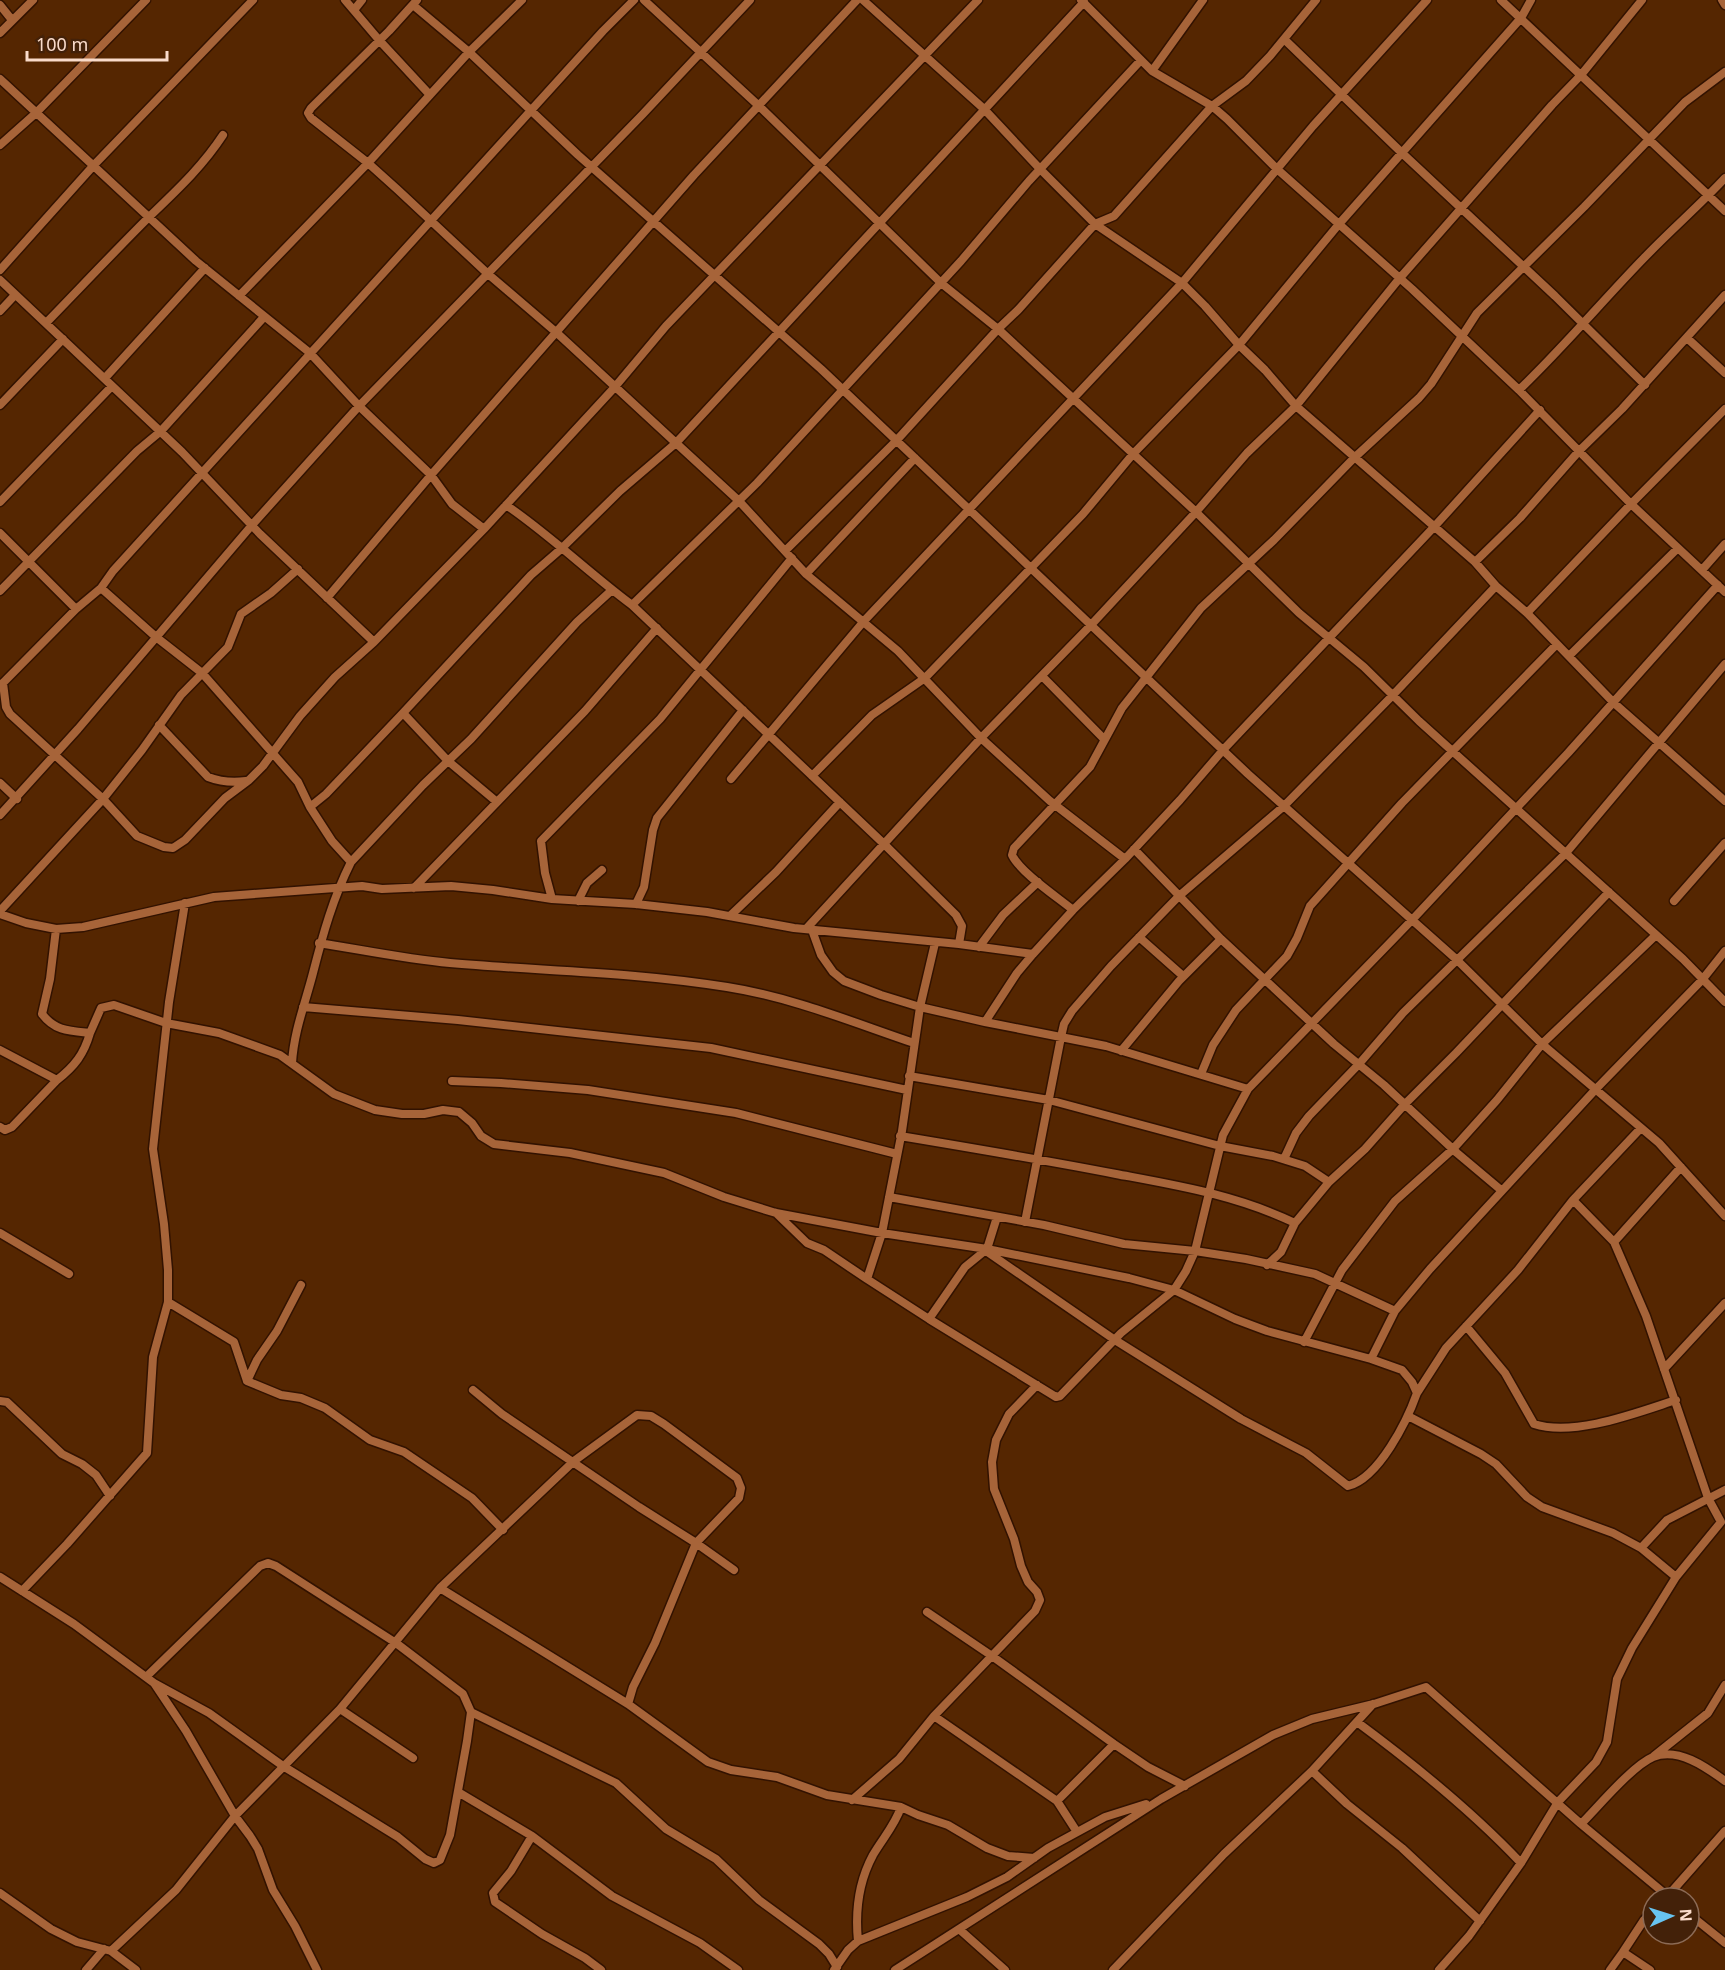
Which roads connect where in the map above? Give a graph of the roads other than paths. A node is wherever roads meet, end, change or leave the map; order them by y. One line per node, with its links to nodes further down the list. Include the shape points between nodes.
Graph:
1 (33, 0): 26 (street)
2 (146, 0): 44 (street)
3 (253, 0): 50 (street)
4 (345, 0): 24 (street)
5 (362, 0): 24 (street)
6 (522, 0): 30 (street)
7 (634, 0): 43 (street)
8 (644, 0): 31 (street)
9 (750, 0): 31 (street)
10 (857, 0): 40 (street)
11 (863, 0): 32 (street)
12 (978, 0): 32 (street)
13 (1203, 0): 34 (street)
14 (1316, 0): 28 (street)
15 (1427, 0): 38 (street)
16 (1501, 0): 25 (street)
17 (1531, 0): 25 (street)
18 (1642, 0): 36 (street)
19 (1722, 0): 23 (street)
20 (1082, 1): 33 (street); 42 (street)
21 (415, 2): 29 (street); 30 (street)
22 (0, 4): 26 (street)
23 (1725, 5)
24 (354, 10): 29 (street)
25 (1521, 18): 36 (street); 48 (street)
26 (12, 20): 27 (street)
27 (0, 33)
28 (1284, 39): 38 (street); 41 (street, via 1246,81)
29 (379, 40): 39 (street); 49 (street, via 308,113)
30 (469, 52): 39 (street); 43 (street)
31 (700, 53): 40 (street); 51 (street)
32 (926, 56): 42 (street); 52 (street)
33 (1141, 60): 34 (street); 53 (street)
34 (1152, 71): 41 (street)
35 (1725, 72): 46 (street, via 1685,102)
36 (1581, 75): 46 (street); 57 (street)
37 (0, 79): 44 (street)
38 (1343, 94): 48 (street); 54 (street)
39 (430, 95): 49 (street)
40 (759, 106): 52 (street); 61 (street)
41 (1212, 106): 54 (street); 63 (street, via 1114,216)
42 (984, 109): 53 (street); 62 (street)
43 (532, 110): 51 (street); 60 (street)
44 (36, 113): 47 (street); 50 (street)
45 (224, 135): 59 (street, via 189,180)
46 (1649, 139): 56 (street); 66 (street)
47 (0, 145)
48 (1402, 153): 57 (street); 64 (street)
49 (368, 164): 60 (street); 75 (street)
50 (94, 165): 59 (street); 67 (street)
51 (591, 166): 61 (street); 68 (street)
52 (820, 166): 62 (street); 69 (street)
53 (1040, 169): 63 (street); 72 (street)
54 (1278, 169): 64 (street); 73 (street)
55 (1725, 178): 56 (street)
56 (1709, 196): 58 (street); 80 (street)
57 (1460, 209): 66 (street); 70 (street)
58 (1725, 212)
59 (149, 217): 65 (street); 79 (street)
60 (432, 221): 68 (street); 88 (street)
61 (654, 221): 69 (street); 83 (street)
62 (879, 223): 72 (street); 82 (street)
63 (1095, 224): 73 (street); 81 (street)
64 (1339, 224): 70 (street); 87 (street)
65 (205, 268): 75 (street); 90 (street)
66 (1523, 268): 80 (street); 84 (street, via 1477,313)
67 (0, 270)
68 (488, 274): 83 (street); 98 (street)
69 (716, 275): 82 (street); 93 (street)
70 (1399, 279): 84 (street); 99 (street)
71 (0, 280): 74 (street)
72 (941, 283): 81 (street); 94 (street)
73 (1182, 283): 87 (street); 96 (street)
74 (15, 295): 77 (street); 79 (street)
75 (239, 296): 78 (street)
76 (1725, 296): 85 (street)
77 (0, 311)
78 (264, 317): 88 (street); 102 (street)
79 (46, 323): 86 (street)
80 (1582, 323): 91 (street); 95 (street)
81 (998, 329): 96 (street); 103 (street)
82 (780, 332): 94 (street); 104 (street)
83 (557, 333): 93 (street); 110 (street)
84 (1461, 336): 95 (street); 108 (street, via 1419,398)
85 (1687, 338): 89 (street); 91 (street)
86 (63, 339): 90 (street); 97 (street)
87 (1239, 345): 99 (street); 106 (street)
88 (310, 353): 98 (street); 109 (street)
89 (1725, 373)
90 (105, 378): 92 (street)
91 (1645, 384): 105 (street)
92 (112, 386): 102 (street); 112 (street)
93 (614, 388): 104 (street); 114 (street)
94 (842, 390): 103 (street); 111 (street)
95 (1519, 390): 101 (street)
96 (1073, 398): 106 (street); 115 (street)
97 (0, 405)
98 (359, 406): 110 (street); 117 (street)
99 (1296, 406): 108 (street); 116 (street, via 1247,453)
100 (1725, 409): 113 (street)
101 (1540, 410): 105 (street); 118 (street)
102 (161, 431): 109 (street); 126 (street)
103 (896, 441): 107 (street); 124 (street)
104 (676, 442): 111 (street); 123 (street)
105 (1579, 451): 113 (street); 127 (street)
106 (1133, 454): 116 (street); 129 (street)
107 (915, 458): 115 (street); 132 (street)
108 (1354, 458): 118 (street); 128 (street)
109 (203, 473): 117 (street); 134 (street)
110 (431, 475): 119 (street, via 452,504); 138 (street)
111 (739, 501): 124 (street); 139 (street)
112 (0, 502)
113 (1630, 504): 122 (street); 141 (street)
114 (506, 505): 119 (street); 123 (street, via 539,527)
115 (969, 511): 129 (street); 142 (street)
116 (1196, 512): 128 (street); 143 (street)
117 (252, 525): 130 (street); 145 (street)
118 (1434, 527): 127 (street); 146 (street)
119 (484, 528): 147 (street)
120 (0, 533): 126 (street)
121 (1725, 544): 131 (street)
122 (1678, 548): 131 (street); 149 (street)
123 (561, 549): 136 (street); 160 (street, via 531,575)
124 (785, 551): 125 (street)
125 (792, 558): 132 (street); 151 (street)
126 (28, 562): 137 (street); 140 (street)
127 (1475, 562): 133 (street)
128 (1248, 563): 146 (street); 155 (street, via 1201,608)
129 (1031, 568): 143 (street); 154 (street)
130 (298, 569): 138 (street); 152 (street, via 241,614 228,647)
131 (1702, 570): 135 (street)
132 (806, 574): 142 (street)
133 (1496, 586): 141 (street); 157 (street)
134 (101, 588): 140 (street); 145 (street)
135 (1721, 589): 158 (street)
136 (612, 590): 139 (street); 170 (street, via 577,622)
137 (0, 591)
138 (327, 598): 147 (street)
139 (632, 605): 144 (street)
140 (76, 609): 156 (street)
141 (1527, 613): 148 (street)
142 (864, 621): 154 (street); 162 (street)
143 (1091, 625): 153 (street); 155 (street)
144 (657, 628): 151 (street); 178 (street, via 585,711)
145 (156, 637): 152 (street); 169 (street)
146 (1329, 638): 157 (street); 166 (street)
147 (374, 642): 168 (street, via 335,677)
148 (1557, 644): 149 (street); 167 (street)
149 (1569, 656): 158 (street)
150 (1725, 664): 165 (street)
151 (701, 670): 159 (street); 198 (street, via 660,719 542,841)
152 (202, 673): 161 (street); 168 (street)
153 (1042, 675): 163 (street); 164 (street)
154 (925, 678): 163 (street); 171 (street, via 872,714)
155 (1147, 678): 164 (street, via 1122,708); 166 (street)
156 (1, 684): 169 (street, via 10,714)
157 (1392, 696): 167 (street); 181 (street)
158 (1614, 703): 165 (street); 183 (street)
159 (743, 710): 162 (street); 202 (street, via 657,818 644,887)
160 (403, 713): 170 (street); 182 (street)
161 (159, 725): 172 (street, via 208,777 234,783); 176 (street)
162 (770, 735): 171 (street); 173 (street)
163 (981, 738): 180 (street); 186 (street)
164 (1104, 739): 180 (street, via 1090,766)
165 (1659, 744): 177 (street); 188 (street)
166 (1223, 750): 181 (street); 187 (street)
167 (1452, 752): 183 (street); 191 (street)
168 (274, 753): 172 (street); 182 (street, via 298,782)
169 (53, 754): 175 (street); 176 (street)
170 (448, 761): 178 (street); 190 (street)
171 (812, 776): 179 (street)
172 (249, 780): 176 (street, via 173,848 137,836)
173 (731, 780)
174 (0, 783): 175 (street)
175 (16, 799): 184 (street)
176 (103, 799): 204 (street)
177 (1725, 801)
178 (496, 802): 195 (street)
179 (840, 802): 186 (street); 205 (street)
180 (1055, 804): 189 (street); 193 (street, via 1011,855)
181 (1284, 806): 191 (street); 197 (street)
182 (310, 807): 190 (street)
183 (1516, 807): 188 (street); 206 (street)
184 (0, 815)
185 (1725, 843): 200 (street)
186 (884, 844): 208 (street); 214 (street, via 956,915 962,927)
187 (1134, 849): 189 (street); 197 (street)
188 (1566, 854): 196 (street); 218 (street)
189 (1125, 859): 203 (street)
190 (351, 862): 194 (street)
191 (1347, 862): 206 (street); 220 (street, via 1310,906 1287,956)
192 (602, 870): 199 (street, via 587,883)
193 (1038, 882): 203 (street); 215 (street, via 1003,915)
194 (338, 887): 195 (street); 201 (street, via 213,897); 212 (street)
195 (414, 888): 198 (street, via 451,886)
196 (1609, 892): 209 (street); 223 (street)
197 (1179, 896): 210 (street); 211 (street)
198 (552, 899): 199 (street)
199 (578, 901): 202 (street)
200 (1674, 901)
201 (185, 903): 207 (street, via 83,927); 227 (street)
202 (636, 904): 205 (street)
203 (1073, 910): 217 (street)
204 (0, 913): 207 (street)
205 (729, 916): 208 (street)
206 (1412, 920): 218 (street); 228 (street)
207 (56, 929): 229 (street, via 42,1014 62,1030)
208 (809, 929): 213 (street); 225 (street, via 821,955 844,981)
209 (1656, 935): 221 (street); 232 (street)
210 (1139, 937): 219 (street); 230 (street, via 1072,1011)
211 (1221, 939): 219 (street); 220 (street)
212 (319, 943): 224 (street); 231 (street, via 447,963 567,969 728,987 776,997)
213 (935, 943): 214 (street); 225 (street)
214 (959, 944): 215 (street)
215 (980, 947): 217 (street)
216 (1725, 951): 221 (street)
217 (1033, 954): 226 (street)
218 (1456, 959): 223 (street); 236 (street)
219 (1183, 976): 234 (street)
220 (1265, 979): 228 (street); 237 (street, via 1236,1010 1213,1045)
221 (1702, 980): 222 (street); 243 (street)
222 (1725, 1002)
223 (1503, 1004): 232 (street); 245 (street)
224 (303, 1007): 235 (street, via 293,1039); 242 (street, via 711,1048)
225 (920, 1007): 226 (street); 231 (street)
226 (985, 1022): 230 (street)
227 (166, 1023): 229 (street, via 114,1005 101,1008); 235 (street, via 219,1033 280,1055); 276 (street, via 153,1149 164,1224)
228 (1312, 1023): 236 (street); 241 (street)
229 (90, 1033): 239 (street, via 78,1062)
230 (1061, 1037): 234 (street); 244 (street)
231 (914, 1043): 238 (street)
232 (1542, 1044): 243 (street); 250 (street)
233 (0, 1050): 239 (street)
234 (1121, 1051): 237 (street)
235 (292, 1064): 260 (street, via 334,1094 375,1110 402,1114 459,1112 494,1144 570,1153 664,1173)
236 (1359, 1064): 245 (street); 253 (street, via 1302,1124)
237 (1201, 1074): 241 (street)
238 (909, 1076): 242 (street); 244 (street)
239 (57, 1080): 246 (street, via 12,1127)
240 (452, 1082): 251 (street, via 588,1090 736,1113)
241 (1248, 1089): 249 (street)
242 (907, 1090): 248 (street)
243 (1595, 1090): 247 (street); 256 (street)
244 (1049, 1100): 249 (street); 252 (street)
245 (1405, 1104): 250 (street); 255 (street)
246 (0, 1127)
247 (1641, 1128): 254 (street); 259 (street)
248 (900, 1136): 251 (street); 252 (street)
249 (1220, 1146): 253 (street); 257 (street)
250 (1454, 1149): 256 (street); 273 (street, via 1395,1201)
251 (897, 1154): 258 (street)
252 (1037, 1159): 257 (street); 263 (street)
253 (1284, 1159): 255 (street, via 1305,1166)
254 (1681, 1167): 261 (street); 267 (street)
255 (1329, 1182): 264 (street)
256 (1501, 1190): 278 (street)
257 (1209, 1192): 264 (street, via 1264,1208); 269 (street)
258 (889, 1197): 262 (street); 266 (street)
259 (1573, 1200): 267 (street); 280 (street, via 1518,1270)
260 (776, 1213): 266 (street); 272 (street, via 807,1243)
261 (1725, 1216)
262 (997, 1217): 263 (street); 268 (street)
263 (1025, 1222): 269 (street, via 1124,1244)
264 (1295, 1223): 270 (street, via 1281,1252)
265 (0, 1233): 271 (street)
266 (882, 1233): 268 (street); 272 (street)
267 (1614, 1242): 284 (street)
268 (986, 1250): 275 (street); 279 (street, via 965,1267); 281 (street)
269 (1195, 1251): 270 (street); 275 (street)
270 (1267, 1264): 273 (street)
271 (69, 1274)
272 (867, 1278): 279 (street)
273 (1334, 1282): 278 (street); 282 (street)
274 (301, 1286): 285 (street)
275 (1174, 1290): 281 (street); 282 (street, via 1234,1318)
276 (168, 1302): 285 (street, via 234,1342); 294 (street, via 153,1357 147,1452)
277 (1725, 1303): 284 (street)
278 (1395, 1311): 283 (street)
279 (929, 1319): 286 (street)
280 (1466, 1326): 288 (street, via 1446,1348); 289 (street, via 1505,1373 1534,1424 1560,1429 1574,1427)
281 (1115, 1340): 286 (street, via 1060,1396); 291 (street, via 1241,1419 1306,1453 1348,1486 1374,1468)
282 (1304, 1342): 283 (street)
283 (1371, 1359): 288 (street, via 1402,1370)
284 (1664, 1369): 289 (street)
285 (247, 1381): 297 (street, via 325,1408 370,1440 404,1452 472,1498)
286 (1037, 1385): 307 (street, via 1009,1414 996,1440 992,1462 994,1490 1021,1566 1040,1600 1035,1611)
287 (473, 1390): 292 (street)
288 (1417, 1393): 291 (street)
289 (1676, 1400): 295 (street)
290 (0, 1401): 294 (street, via 7,1401 62,1454 96,1475)
291 (1408, 1416): 299 (street, via 1496,1464 1542,1507 1613,1533)
292 (573, 1461): 297 (street); 298 (street); 298 (street, via 637,1415 651,1416 664,1424 737,1478 741,1488 739,1498)
293 (1725, 1490): 295 (street)
294 (110, 1496): 304 (street)
295 (1708, 1498): 296 (street); 299 (street, via 1667,1520)
296 (1723, 1524): 302 (street)
297 (503, 1530): 303 (street)
298 (696, 1543): 300 (street); 311 (street)
299 (1641, 1548): 302 (street)
300 (734, 1570)
301 (0, 1577): 304 (street)
302 (1676, 1577): 328 (street, via 1617,1679 1606,1742 1596,1762)
303 (440, 1588): 306 (street); 311 (street)
304 (22, 1591): 308 (street)
305 (927, 1612): 307 (street)
306 (396, 1643): 308 (street, via 268,1563 260,1566); 313 (street); 314 (street, via 463,1694)
307 (992, 1656): 315 (street); 317 (street)
308 (146, 1677): 309 (street)
309 (153, 1683): 320 (street, via 209,1713); 330 (street)
310 (1725, 1685): 318 (street, via 1708,1713)
311 (628, 1704): 326 (street, via 708,1762 777,1777)
312 (1374, 1704): 316 (street); 323 (street, via 1312,1719 1273,1735); 328 (street, via 1426,1687)
313 (340, 1709): 319 (street); 320 (street)
314 (471, 1712): 324 (street); 348 (street, via 616,1783 666,1829 716,1859 759,1900 819,1944 829,1954)
315 (934, 1716): 326 (street, via 899,1759); 327 (street)
316 (1357, 1722): 321 (street); 336 (street, via 1417,1766)
317 (1114, 1744): 323 (street); 327 (street)
318 (1653, 1757): 322 (street, via 1690,1759); 331 (street, via 1631,1773)
319 (413, 1758)
320 (283, 1766): 324 (street, via 434,1863 446,1851); 330 (street)
321 (1312, 1771): 340 (street); 356 (street)
322 (1725, 1781)
323 (1185, 1786): 325 (street)
324 (458, 1792): 334 (street)
325 (1161, 1799): 333 (street, via 1105,1817); 343 (street)
326 (852, 1800): 329 (street)
327 (1057, 1800): 333 (street)
328 (1558, 1802): 331 (street); 336 (street)
329 (901, 1807): 335 (street, via 948,1825 987,1848 1008,1856); 344 (street, via 862,1883 857,1904)
330 (235, 1816): 346 (street, via 176,1890); 351 (street, via 258,1849 273,1890)
331 (1581, 1824): 337 (street)
332 (1725, 1831): 338 (street)
333 (1077, 1832): 335 (street)
334 (532, 1836): 352 (street, via 493,1893 495,1902); 353 (street, via 612,1896 700,1943)
335 (1034, 1858): 344 (street, via 967,1898)
336 (1521, 1863): 340 (street)
337 (1655, 1886)
338 (1678, 1886)
339 (0, 1893): 346 (street, via 51,1929 77,1942)
340 (1480, 1921): 357 (street)
341 (1701, 1924): 345 (street)
342 (1641, 1925): 347 (street)
343 (959, 1929): 354 (street); 355 (street)
344 (858, 1941): 348 (street)
345 (1725, 1943)
346 (108, 1950): 349 (street); 350 (street)
347 (1623, 1952): 358 (street); 359 (street)
348 (835, 1969)
349 (86, 1970)
350 (136, 1970)
351 (317, 1970)
352 (601, 1970)
353 (738, 1970)
354 (895, 1970)
355 (1005, 1970)
356 (1113, 1970)
357 (1438, 1970)
358 (1610, 1970)
359 (1650, 1970)

